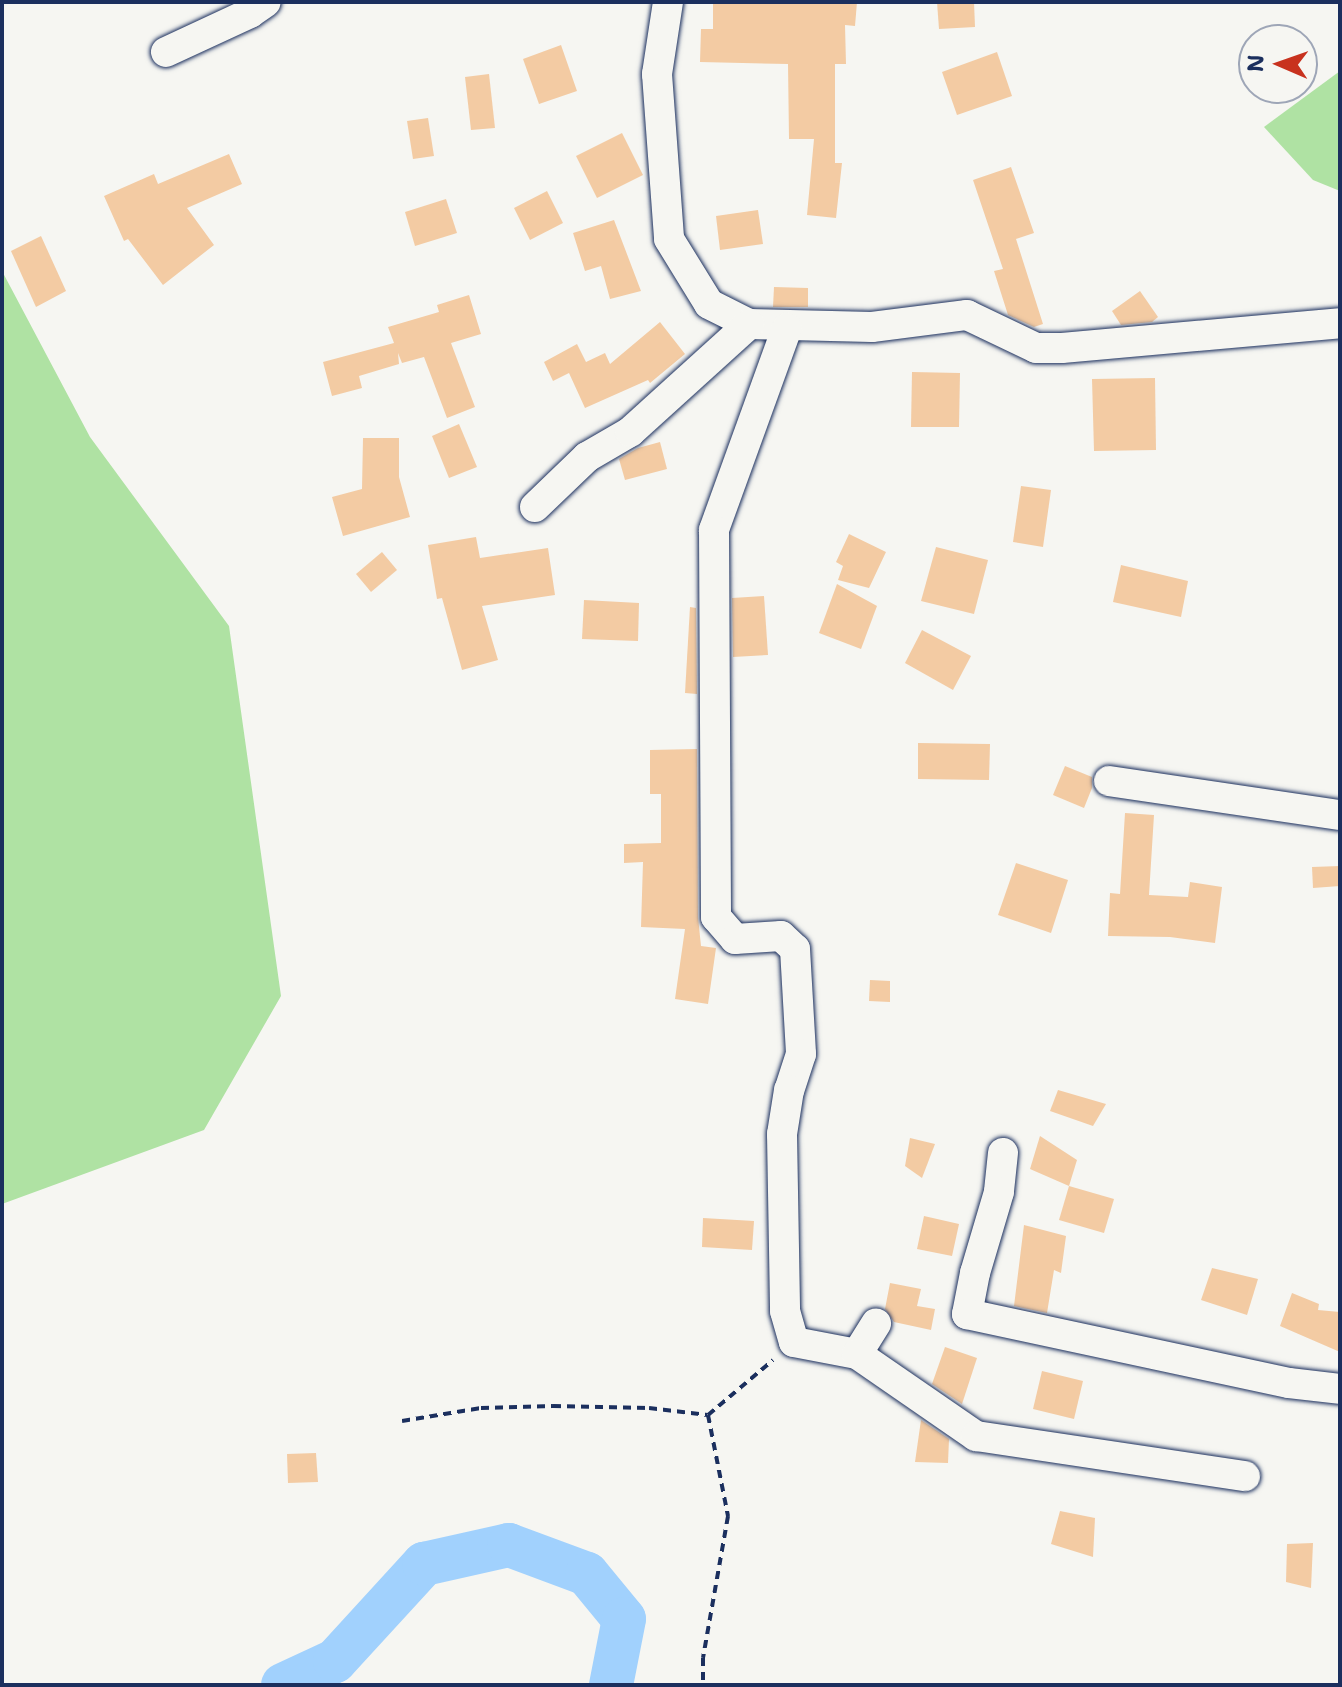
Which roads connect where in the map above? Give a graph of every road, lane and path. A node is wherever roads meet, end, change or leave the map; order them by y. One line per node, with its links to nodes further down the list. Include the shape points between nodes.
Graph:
1 (266, 2): 3 (street)
2 (668, 2): 5 (street, via 657,74 669,239 709,304)
3 (166, 52)
4 (1340, 323): 6 (street, via 1062,348 1036,348 967,315 872,327)
5 (749, 324): 6 (street); 7 (street, via 630,432 587,457)
6 (787, 328): 12 (street, via 714,530 716,917 735,939 781,936 795,949 801,1054 782,1134 785,1311)
7 (535, 507)
8 (1109, 781): 9 (street)
9 (1340, 815)
10 (1003, 1153): 14 (street, via 999,1192 967,1314 1289,1383)
11 (876, 1324): 13 (street)
12 (794, 1342): 13 (street); 15 (path)
13 (857, 1354): 17 (street, via 976,1436)
14 (1340, 1389)
15 (708, 1415): 16 (path, via 553,1406 481,1408); 18 (path, via 728,1516)
16 (402, 1421)
17 (1245, 1476)
18 (703, 1685)

